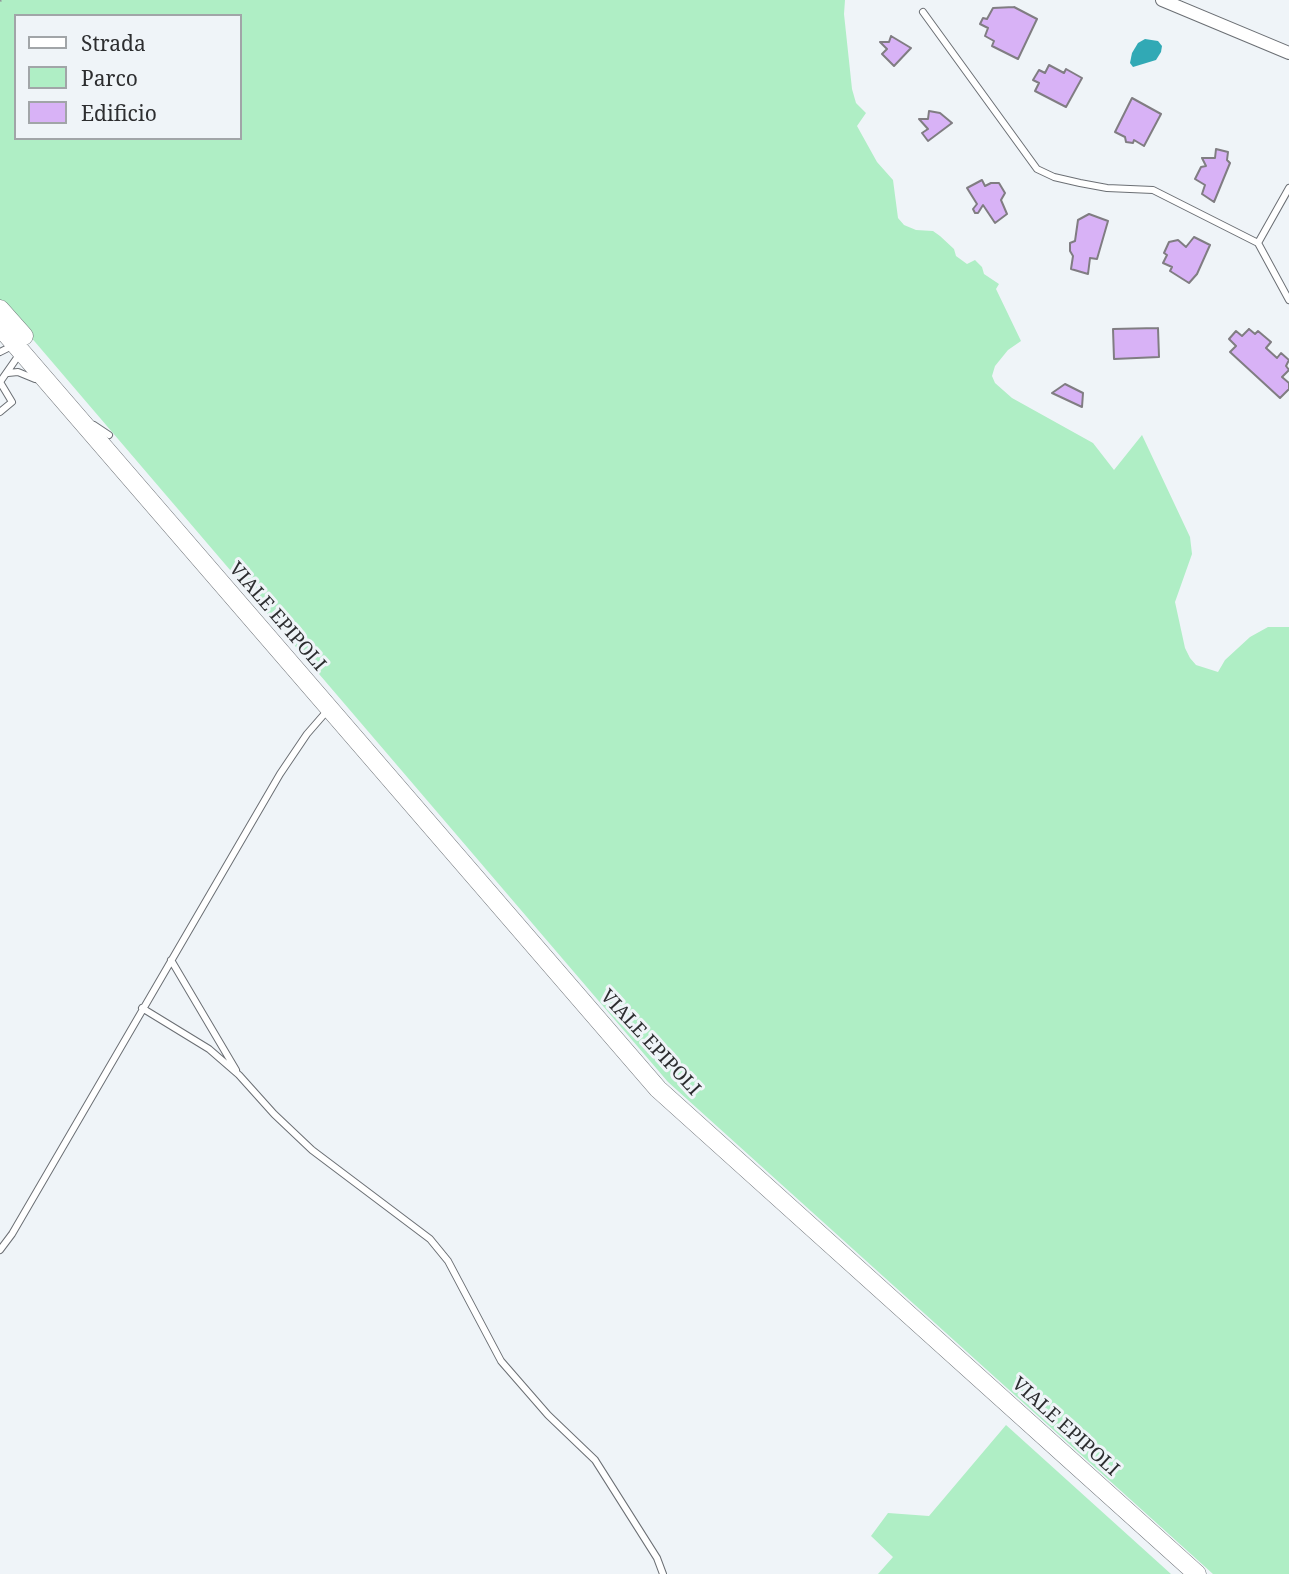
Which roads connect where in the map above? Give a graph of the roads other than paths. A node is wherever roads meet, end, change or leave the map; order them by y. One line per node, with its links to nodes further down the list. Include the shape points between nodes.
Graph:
1 (1162, 0): 3 (street)
2 (923, 12): 5 (lane, via 1037,169 1107,188 1153,190)
3 (1289, 53)
4 (1289, 188): 5 (lane)
5 (1258, 243): 6 (lane)
6 (1289, 300)
7 (0, 309): 9 (main road)
8 (0, 327): 9 (main road)
9 (17, 346): 10 (lane); 12 (main road); 14 (main road, via 110,435)
10 (8, 373): 11 (lane); 12 (lane, via 25,373)
11 (0, 382): 13 (lane, via 12,402)
12 (64, 401): 14 (main road)
13 (0, 412)
14 (160, 513): 15 (main road, VIALE EPIPOLI)
15 (329, 709): 16 (lane, via 279,774); 21 (main road, VIALE EPIPOLI, via 658,1089)
16 (171, 960): 17 (lane); 18 (lane)
17 (142, 1008): 18 (lane, via 209,1048); 19 (lane)
18 (239, 1075): 20 (lane, via 312,1150 430,1239 448,1261 502,1361 595,1460 635,1520)
19 (0, 1250)
20 (663, 1574)
21 (1197, 1574)

